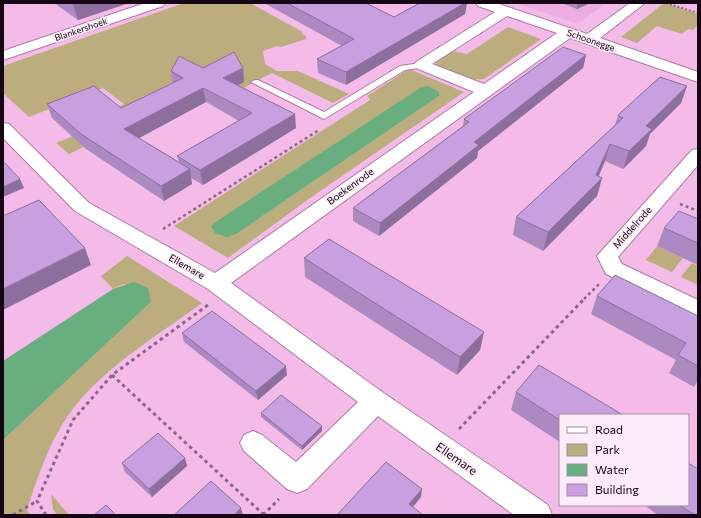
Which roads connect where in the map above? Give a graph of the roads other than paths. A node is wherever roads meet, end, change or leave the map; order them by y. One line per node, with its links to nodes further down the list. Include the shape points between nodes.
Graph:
1 (158, 3): 7 (street, Blankershoek)
2 (483, 3): 4 (street, Schoonegge)
3 (638, 3): 6 (street)
4 (505, 11): 5 (street, Schoonegge); 8 (street)
5 (568, 32): 6 (street, Schoonegge); 11 (street, Boekenrode)
6 (590, 39): 9 (street, Schoonegge)
7 (3, 56)
8 (421, 65): 10 (lane, via 403,68 324,116); 11 (street)
9 (698, 77)
10 (255, 82)
11 (484, 90): 14 (street, Boekenrode)
12 (3, 128): 14 (street, Ellemare, via 82,207)
13 (698, 154): 15 (street, Middelrode, via 607,256 614,269)
14 (221, 287): 16 (street, Ellemare)
15 (698, 310)
16 (376, 401): 17 (street, via 297,480); 18 (street, Ellemare)
17 (253, 443)
18 (538, 515)

